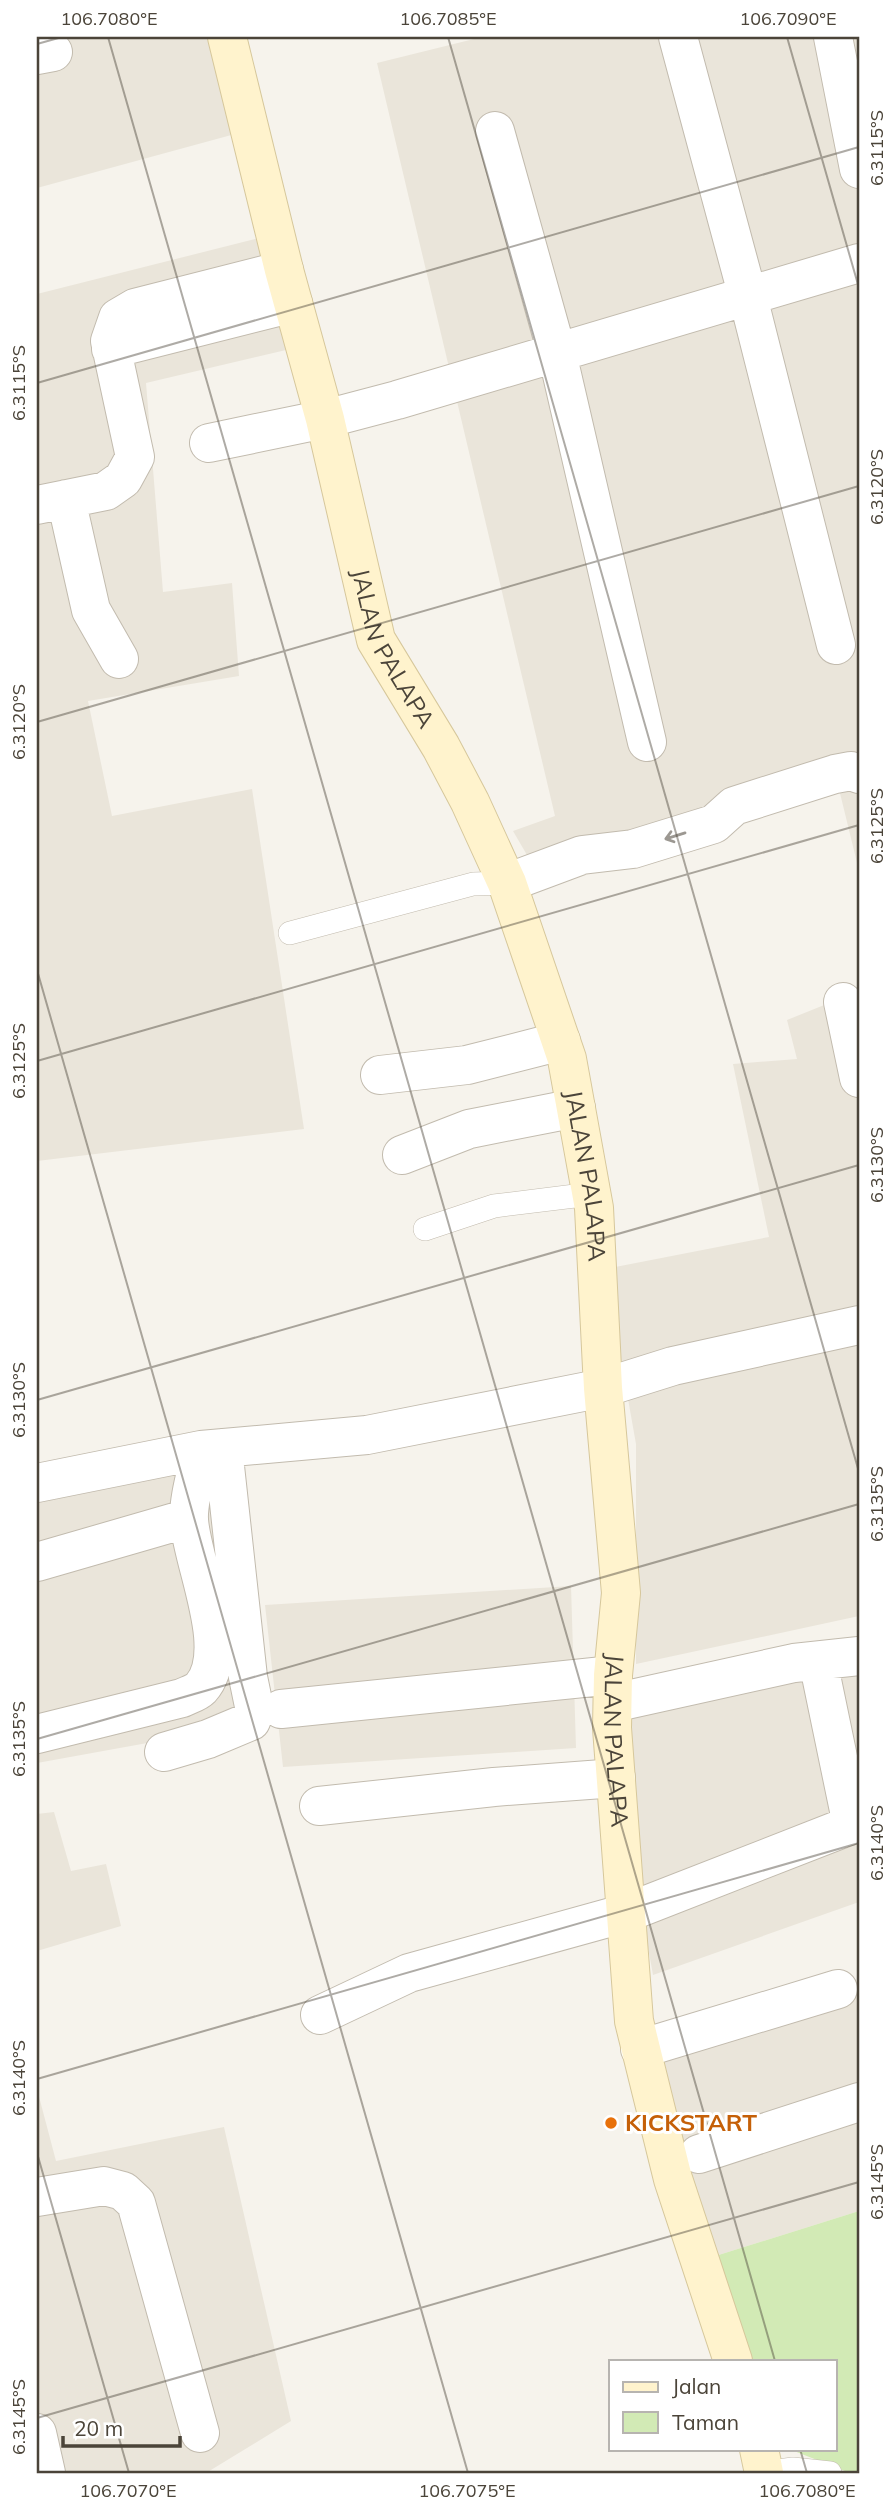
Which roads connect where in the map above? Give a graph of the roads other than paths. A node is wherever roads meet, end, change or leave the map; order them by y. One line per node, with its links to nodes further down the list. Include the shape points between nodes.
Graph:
1 (227, 37): 7 (street, JALAN PALAPA)
2 (678, 37): 8 (street)
3 (833, 37): 5 (street)
4 (495, 131): 9 (street)
5 (859, 169)
6 (859, 263): 8 (street)
7 (289, 286): 10 (street, JALAN PALAPA); 12 (street, via 111,349 135,457 123,479 106,491)
8 (748, 297): 9 (street); 13 (street)
9 (557, 353): 10 (street); 15 (street)
10 (325, 419): 11 (street); 17 (street, JALAN PALAPA, via 376,640 441,747)
11 (209, 443)
12 (51, 502): 14 (street, via 91,610)
13 (836, 645)
14 (118, 659)
15 (647, 742)
16 (859, 774): 17 (street, via 835,774 734,806 714,824 632,849 582,855)
17 (507, 883): 18 (lane, via 473,884); 20 (street, JALAN PALAPA)
18 (290, 933)
19 (843, 1002): 22 (street)
20 (561, 1041): 21 (street, via 467,1065); 23 (street, JALAN PALAPA)
21 (380, 1075)
22 (859, 1078)
23 (576, 1108): 24 (street, via 469,1129); 25 (street, JALAN PALAPA)
24 (402, 1155)
25 (591, 1194): 26 (lane, via 494,1206); 28 (street, JALAN PALAPA)
26 (425, 1229)
27 (859, 1325): 28 (street, via 673,1366)
28 (603, 1388): 29 (street, via 367,1435); 35 (street, JALAN PALAPA, via 621,1593)
29 (212, 1449): 30 (street); 31 (street); 38 (street, via 255,1711 251,1721)
30 (37, 1483)
31 (189, 1518): 32 (street); 37 (street, via 213,1636 207,1679 199,1690 182,1698)
32 (37, 1562)
33 (859, 1657): 34 (street)
34 (818, 1661): 35 (street); 41 (street)
35 (613, 1689): 36 (street); 39 (street, JALAN PALAPA)
36 (281, 1709)
37 (37, 1734)
38 (164, 1752)
39 (616, 1778): 40 (street); 42 (street, JALAN PALAPA)
40 (319, 1806)
41 (856, 1823): 42 (street)
42 (626, 1913): 44 (street, via 409,1973); 45 (street, JALAN PALAPA)
43 (838, 1989): 45 (street)
44 (320, 2015)
45 (640, 2049): 49 (street, JALAN PALAPA, via 673,2179)
46 (859, 2102): 47 (street)
47 (699, 2154)
48 (37, 2197): 51 (street, via 104,2186 123,2191 136,2203)
49 (733, 2360)
50 (37, 2433): 53 (street)
51 (200, 2433)
52 (759, 2450): 54 (street)
53 (46, 2473)
54 (764, 2473): 55 (lane, via 793,2469)
55 (830, 2473)

